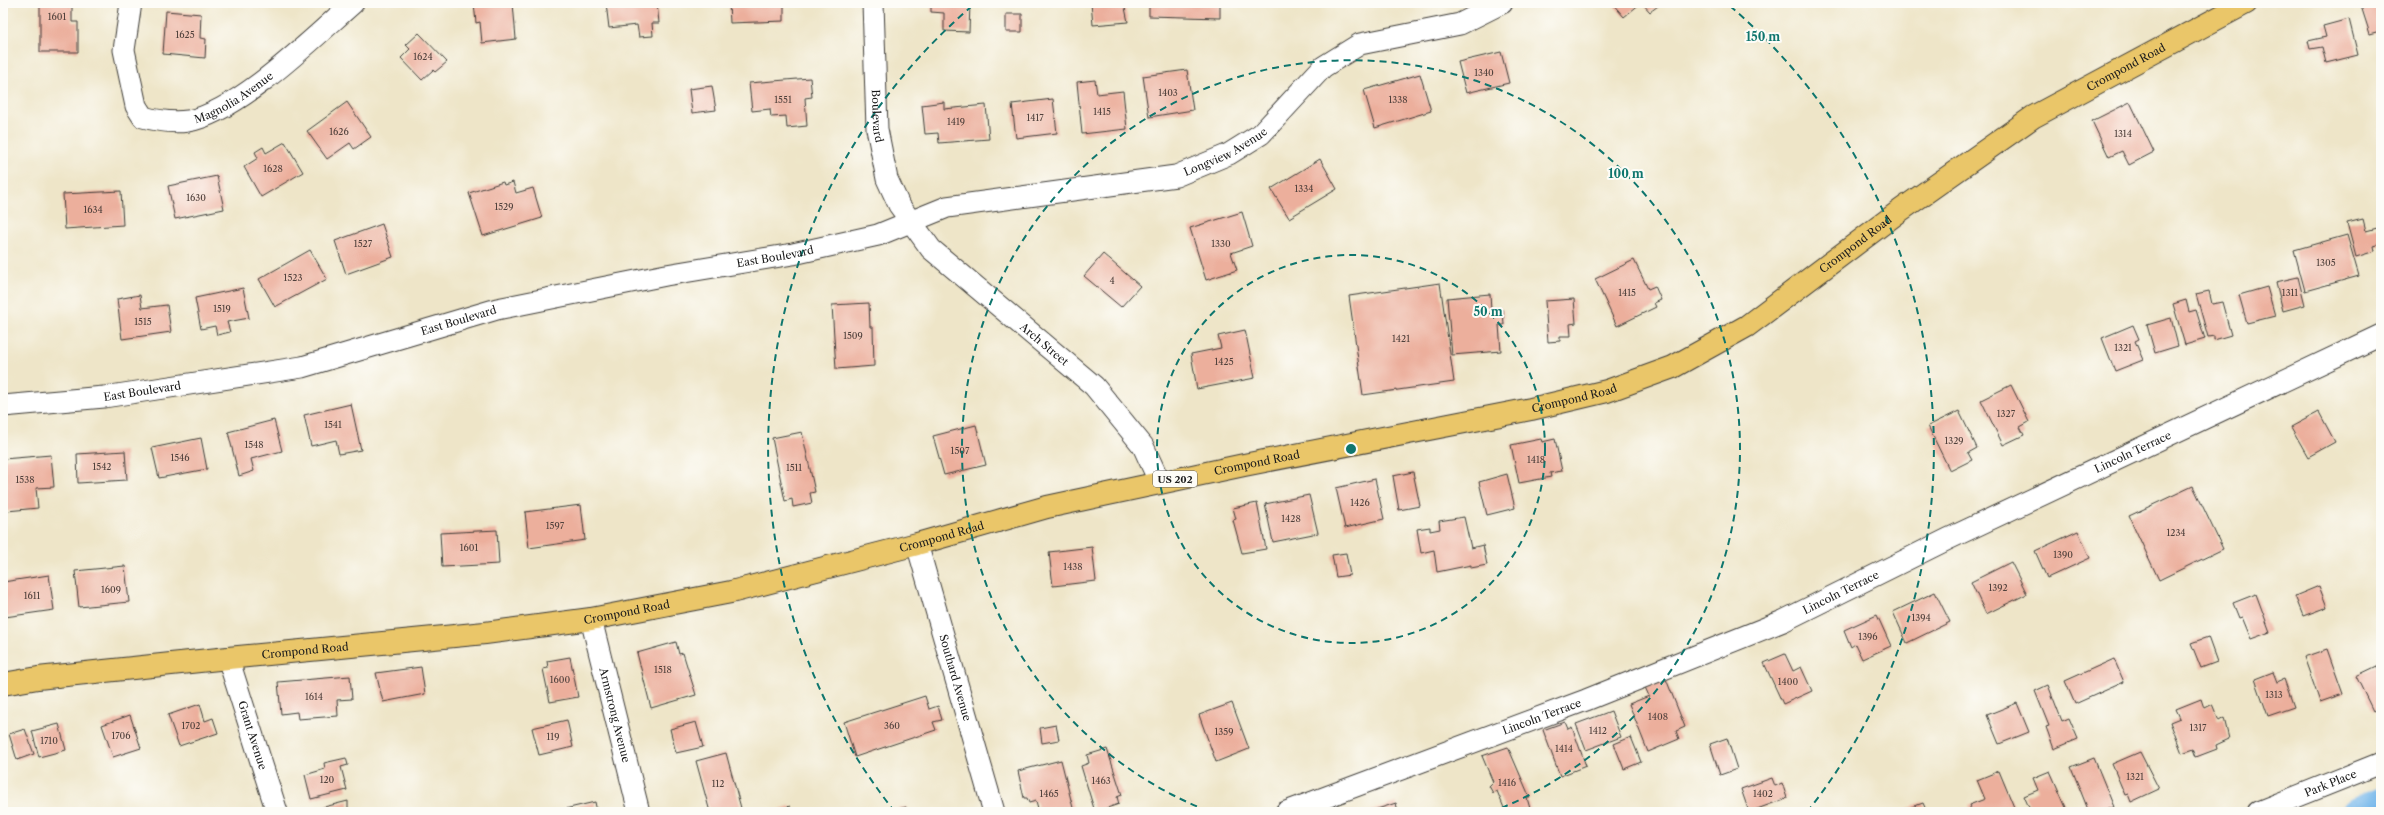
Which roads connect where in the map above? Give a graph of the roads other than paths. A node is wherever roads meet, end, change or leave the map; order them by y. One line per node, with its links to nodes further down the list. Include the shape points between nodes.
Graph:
1 (131, 3): 2 (street, Magnolia Avenue, via 124,50 136,106 143,117 162,122 189,121 229,105 290,58)
2 (353, 3)
3 (873, 3): 6 (street, Boulevard, via 877,129 887,179 899,205)
4 (1502, 3): 6 (street, Longview Avenue, via 1460,24 1360,44 1323,67 1260,134 1229,154 1176,176 947,207)
5 (2246, 3): 9 (main road, Crompond Road / US 202, via 2033,117 1901,210 1747,326 1672,367 1607,391 1538,407)
6 (911, 221): 8 (street, East Boulevard, via 878,235 793,254 666,274 497,309 302,367 104,397); 9 (street, Arch Street, via 931,249 1094,386 1143,446)
7 (2381, 335): 18 (street, Lincoln Terrace, via 1948,539 1783,621 1586,700)
8 (3, 406)
9 (1160, 483): 10 (main road, Crompond Road / US 202, via 1047,507)
10 (917, 544): 11 (main road, Crompond Road / US 202, via 731,592); 17 (street, Southard Avenue)
11 (591, 618): 12 (main road, Crompond Road / US 202, via 485,633); 16 (street, Armstrong Avenue)
12 (228, 658): 13 (main road, Crompond Road / US 202); 15 (street, Grant Avenue)
13 (3, 684)
14 (2381, 763): 19 (street, Park Place)
15 (277, 812)
16 (639, 812)
17 (994, 812)
18 (1286, 812)
19 (2258, 812)

